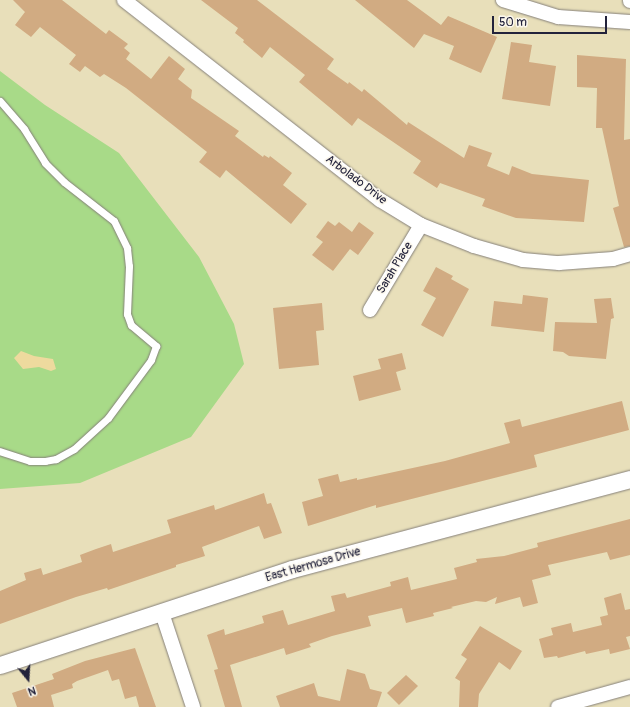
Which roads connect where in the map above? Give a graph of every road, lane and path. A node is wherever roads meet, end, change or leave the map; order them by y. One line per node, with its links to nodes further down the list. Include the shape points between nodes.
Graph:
1 (124, 0): 5 (street, Arbolado Drive, via 380,200)
2 (503, 0): 3 (street, via 558,16)
3 (630, 22)
4 (0, 101): 8 (lane, via 24,129 45,163 64,182 114,221 127,248 127,314 131,325 156,346 151,360 108,418 74,449 56,459 45,461 30,461)
5 (421, 225): 6 (street, Arbolado Drive, via 474,246 523,260 559,263 613,259); 7 (street, Sarah Place)
6 (630, 254)
7 (370, 310)
8 (0, 451)
9 (630, 479): 10 (street, East Hermosa Drive, via 292,569)
10 (162, 613): 11 (street, East Hermosa Drive); 13 (street)
11 (0, 664)
12 (630, 687): 14 (street)
13 (193, 707)
14 (558, 707)

